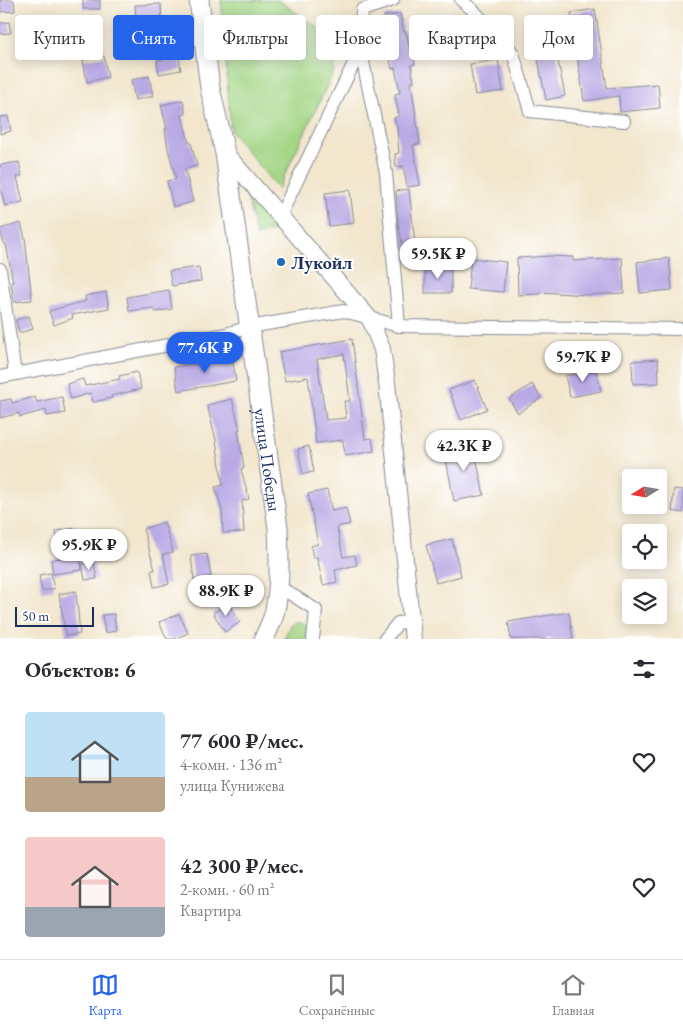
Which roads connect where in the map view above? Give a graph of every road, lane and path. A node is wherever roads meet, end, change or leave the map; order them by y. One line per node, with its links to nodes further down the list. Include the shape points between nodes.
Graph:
1 (199, 0): 9 (highway, улица Победы, via 210,88)
2 (212, 0): 9 (highway, улица Победы)
3 (393, 0): 5 (street, via 362,10)
4 (461, 0): 8 (street, via 513,53 530,111)
5 (362, 15)
6 (354, 60): 10 (street)
7 (363, 60): 13 (street, via 386,173)
8 (624, 121)
9 (225, 151): 10 (main road); 14 (highway, улица Победы)
10 (280, 216): 12 (main road)
11 (0, 269): 16 (street)
12 (370, 319): 13 (street); 14 (street, via 344,311); 19 (main road, via 382,349 387,383)
13 (399, 326): 15 (street)
14 (249, 327): 16 (street); 18 (highway, улица Победы, via 274,493 280,562)
15 (683, 329)
16 (15, 374): 17 (street)
17 (0, 377)
18 (278, 586): 20 (highway, улица Победы, via 274,614); 21 (street, via 316,610)
19 (412, 621): 22 (street, via 398,623); 23 (main road)
20 (264, 639)
21 (313, 639)
22 (386, 639)
23 (413, 639)

